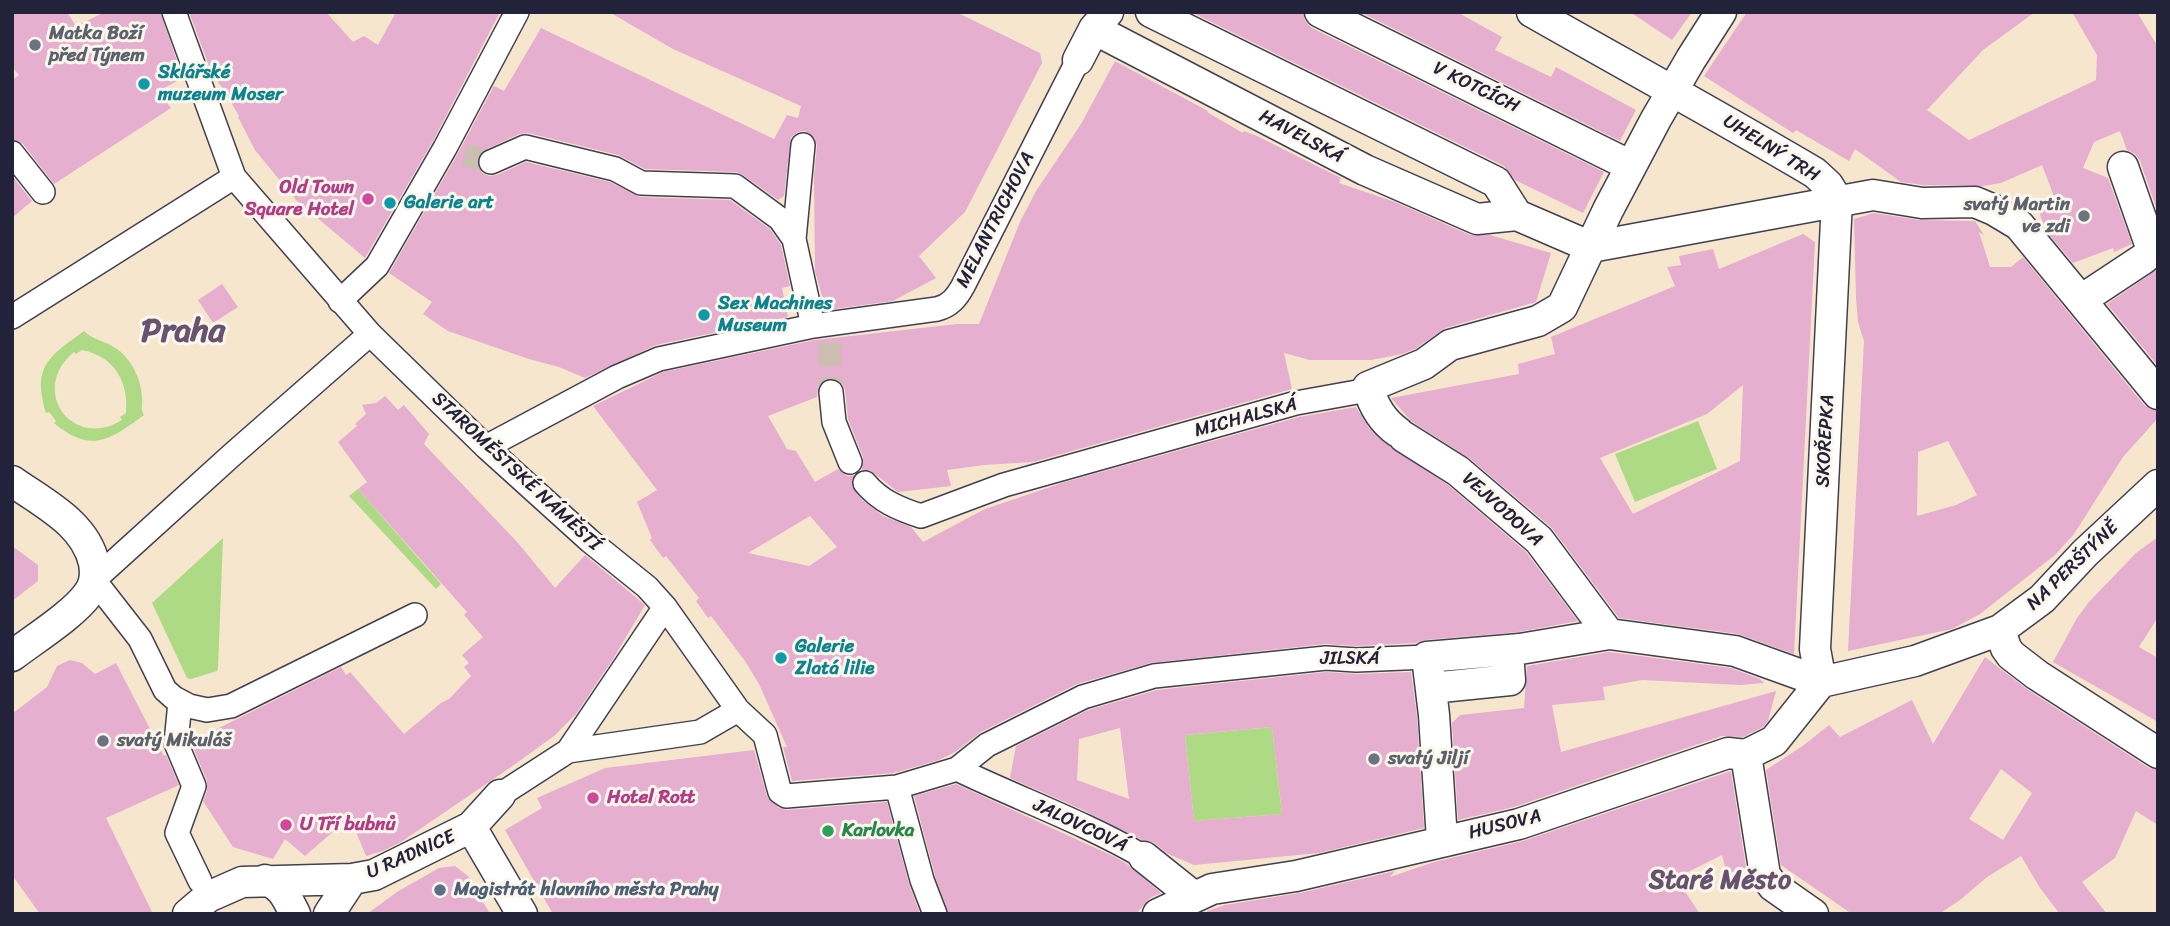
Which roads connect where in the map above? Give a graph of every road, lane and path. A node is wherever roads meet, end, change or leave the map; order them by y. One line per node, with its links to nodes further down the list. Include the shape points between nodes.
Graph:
1 (174, 12): 15 (street, STAROMĚSTSKÉ NÁMĚSTÍ)
2 (517, 12): 22 (street, via 455,152 376,266)
3 (1151, 12): 18 (street, via 1496,182)
4 (1320, 12): 13 (street, V KOTCÍCH)
5 (1532, 12): 9 (street, UHELNÝ TRH)
6 (1721, 12): 9 (street)
7 (1101, 17): 8 (street, MELANTRICHOVA); 18 (street, HAVELSKÁ, via 1390,181 1477,219)
8 (1078, 60): 24 (street, MELANTRICHOVA, via 953,301 937,309)
9 (1672, 89): 13 (street); 17 (street, UHELNÝ TRH, via 1815,173)
10 (803, 145): 19 (street)
11 (12, 153): 16 (street)
12 (491, 162): 19 (street, via 525,147 615,169 641,183 735,186 780,219)
13 (1631, 166): 20 (street)
14 (2123, 167): 21 (street, via 2151,247 2143,258)
15 (234, 177): 22 (street, STAROMĚSTSKÉ NÁMĚSTÍ); 23 (street)
16 (43, 192)
17 (1837, 200): 20 (street, UHELNÝ TRH); 21 (street, via 1873,195 1922,203 1975,202 2019,225); 42 (street, SKOŘEPKA, via 1815,649)
18 (1517, 215): 20 (street, HAVELSKÁ)
19 (794, 239): 24 (street)
20 (1591, 247): 26 (street, MICHALSKÁ, via 1568,298 1551,315 1450,345 1424,364)
21 (2081, 300): 28 (street)
22 (340, 301): 25 (street, STAROMĚSTSKÉ NÁMĚSTÍ)
23 (12, 317)
24 (823, 331): 29 (street, MELANTRICHOVA, via 659,359)
25 (370, 334): 29 (street, STAROMĚSTSKÉ NÁMĚSTÍ); 34 (street, via 233,454)
26 (1368, 387): 32 (street, MICHALSKÁ, via 1004,485 921,516 890,505); 38 (street, VEJVODOVA, via 1372,403 1389,426 1458,471 1539,540)
27 (831, 392): 30 (street, via 834,422)
28 (2158, 394)
29 (486, 447): 35 (street, STAROMĚSTSKÉ NÁMĚSTÍ)
30 (850, 462)
31 (12, 481): 34 (street, via 82,534 93,559)
32 (865, 483)
33 (2158, 485): 37 (street, NA PERŠTÝNĚ, via 2042,599)
34 (87, 592): 40 (street); 44 (street, via 140,639 165,690)
35 (665, 607): 45 (street, STAROMĚSTSKÉ NÁMĚSTÍ); 47 (street)
36 (415, 615): 44 (street, via 231,706 207,710)
37 (2000, 630): 42 (street, NA PERŠTÝNĚ, via 1915,661); 48 (street, via 2011,655)
38 (1609, 634): 39 (street, JILSKÁ); 42 (street, JILSKÁ, via 1735,651)
39 (1508, 651): 41 (street, JILSKÁ); 43 (street, via 1510,680)
40 (12, 656)
41 (1427, 657): 43 (street); 50 (street, JILSKÁ, via 1326,658 1154,676 1083,696 987,745)
42 (1821, 682): 49 (street, HUSOVA, via 1773,741)
43 (1431, 688): 54 (street)
44 (180, 702): 58 (street, via 176,743 194,786 177,834)
45 (738, 710): 46 (street, STAROMĚSTSKÉ NÁMĚSTÍ, via 765,735); 47 (street, via 700,732)
46 (769, 746): 51 (street, JILSKÁ, via 780,792 786,796)
47 (568, 751): 52 (street)
48 (2158, 753)
49 (1746, 755): 54 (street, HUSOVA, via 1728,753 1519,824); 66 (street, via 1765,875)
50 (957, 769): 51 (street, JILSKÁ); 55 (street, JALOVCOVÁ, via 1074,820)
51 (897, 787): 64 (street)
52 (500, 795): 53 (street, U RADNICE)
53 (471, 827): 56 (street, U RADNICE, via 385,871); 63 (street)
54 (1442, 840): 59 (street, HUSOVA)
55 (1144, 857): 59 (street, JALOVCOVÁ)
56 (352, 879): 57 (street, U RADNICE); 62 (street)
57 (265, 880): 60 (street, U RADNICE, via 231,886); 61 (street, via 281,888)
58 (200, 881)
59 (1194, 897): 65 (street, HUSOVA)
60 (188, 914)
61 (295, 914)
62 (329, 914)
63 (522, 914)
64 (936, 914)
65 (1158, 914)
66 (1813, 914)

